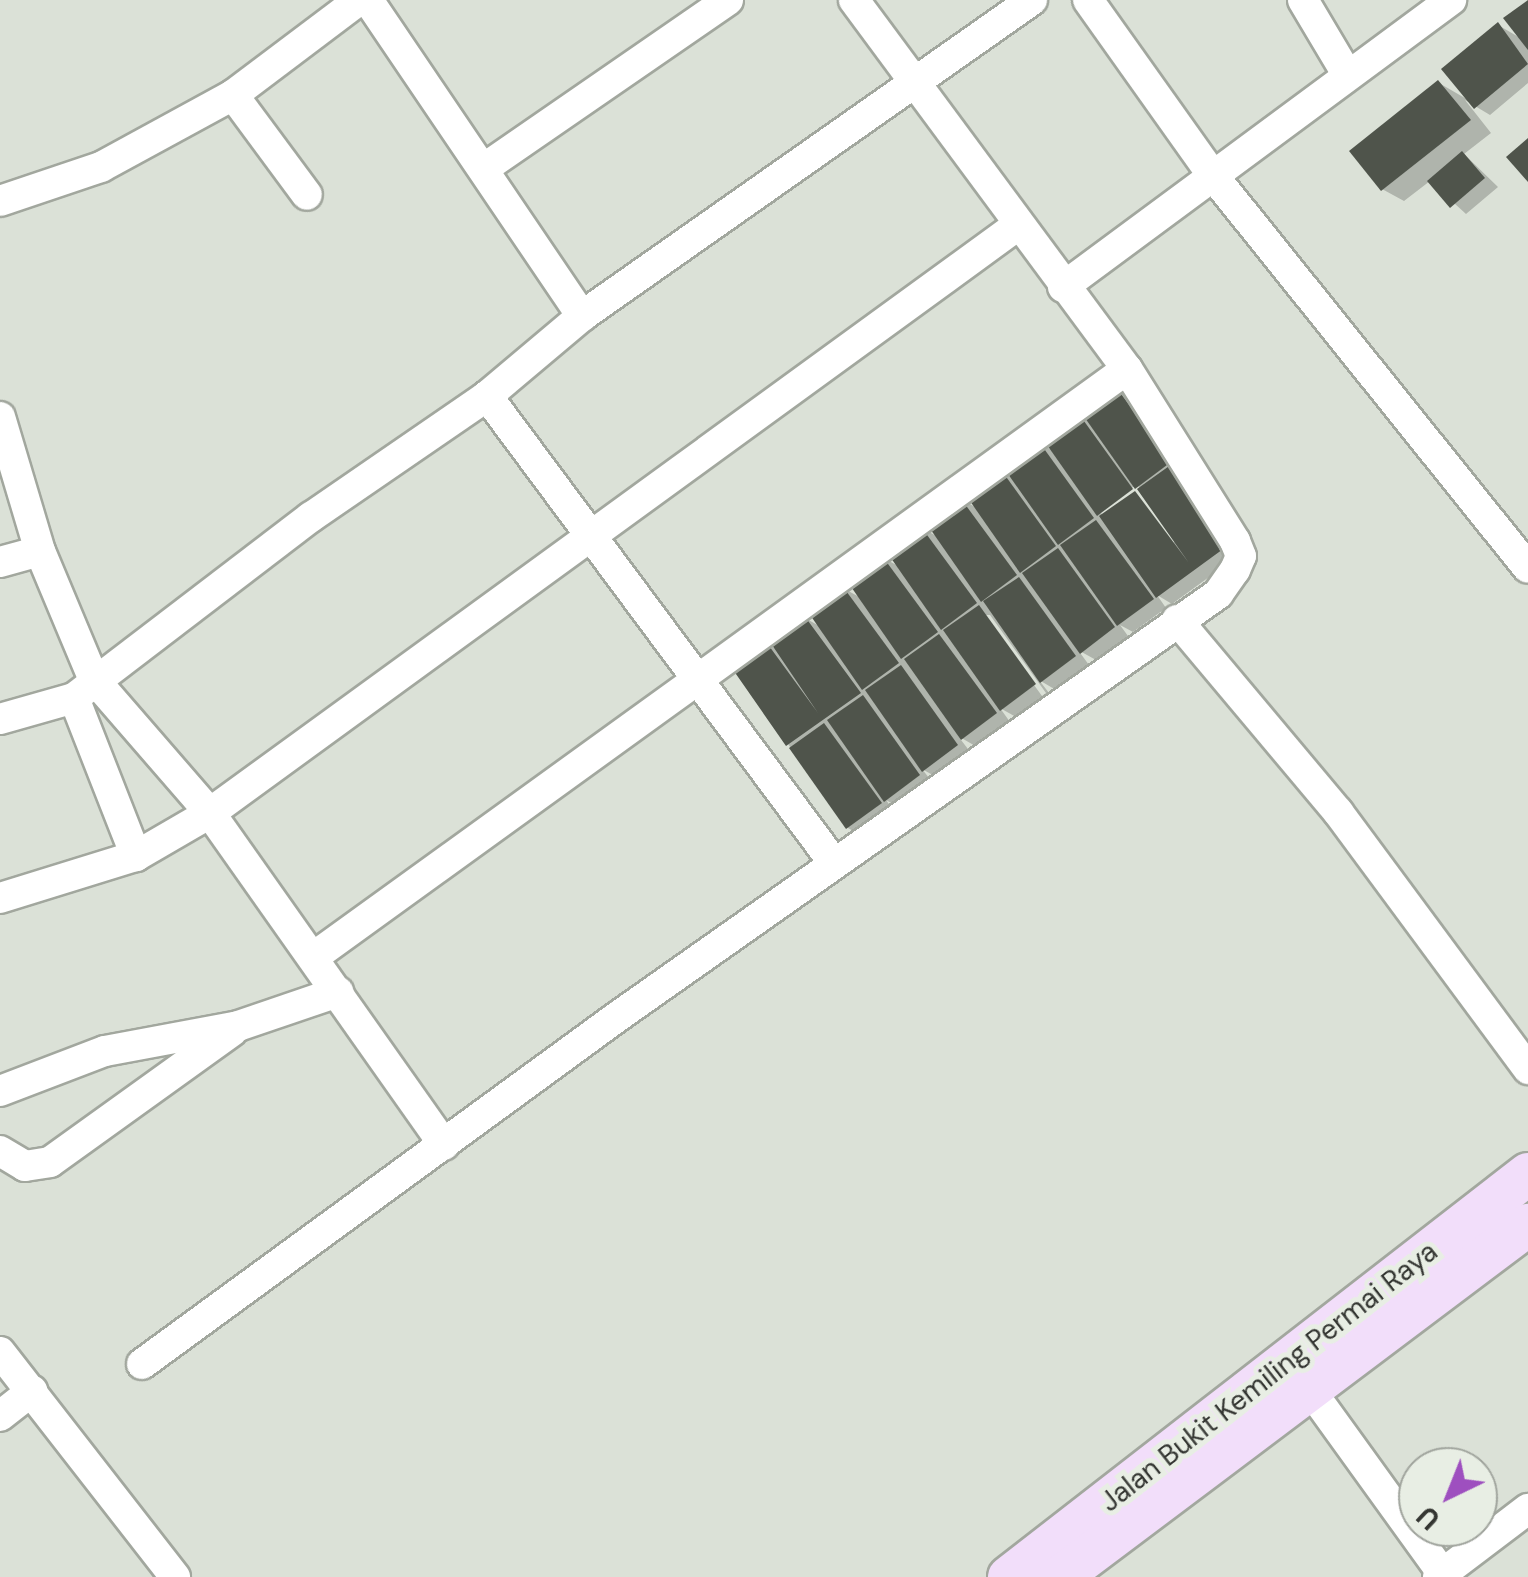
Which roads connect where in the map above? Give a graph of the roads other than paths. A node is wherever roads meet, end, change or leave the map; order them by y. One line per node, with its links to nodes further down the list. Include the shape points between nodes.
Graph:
1 (358, 0): 11 (street)
2 (368, 0): 12 (street)
3 (728, 0): 12 (street)
4 (854, 0): 10 (street)
5 (1032, 0): 10 (street)
6 (1088, 0): 13 (street)
7 (1303, 0): 9 (street)
8 (1451, 0): 9 (street)
9 (1347, 74): 13 (street)
10 (912, 81): 16 (street); 18 (street)
11 (233, 94): 14 (street); 15 (street, via 101,167)
12 (486, 167): 18 (street)
13 (1211, 173): 17 (street); 25 (street)
14 (307, 195)
15 (0, 201)
16 (1018, 225): 17 (street); 22 (street)
17 (1063, 287): 19 (street)
18 (582, 316): 20 (street)
19 (1126, 368): 26 (street, via 1241,556 1218,594); 27 (street)
20 (488, 396): 22 (street); 28 (street)
21 (0, 416): 23 (street)
22 (590, 535): 27 (street); 30 (street)
23 (40, 550): 24 (street); 28 (street)
24 (0, 562)
25 (1528, 568)
26 (1177, 620): 32 (street); 37 (street, via 1338,812)
27 (698, 678): 32 (street); 34 (street)
28 (83, 688): 29 (street); 30 (street); 31 (street)
29 (0, 720)
30 (210, 813): 31 (street); 34 (street)
31 (136, 856): 33 (street)
32 (834, 862): 39 (street)
33 (0, 898)
34 (314, 956): 35 (street)
35 (338, 992): 36 (street); 39 (street)
36 (238, 1026): 38 (street, via 105,1052); 40 (street, via 50,1162 25,1166)
37 (1528, 1070)
38 (0, 1091)
39 (444, 1145): 44 (street)
40 (0, 1152)
41 (1528, 1174): 45 (street, Jalan Bukit Kemiling Permai Raya)
42 (1528, 1224): 45 (street, Jalan Bukit Kemiling Permai Raya)
43 (0, 1352): 46 (street)
44 (142, 1364)
45 (1299, 1375): 49 (street); 51 (street, Jalan Bukit Kemiling Permai Raya); 52 (street, Jalan Bukit Kemiling Permai Raya)
46 (32, 1391): 47 (street); 50 (street)
47 (0, 1416)
48 (1528, 1510): 49 (street)
49 (1442, 1576)
50 (175, 1577)
51 (1009, 1577)
52 (1060, 1577)

